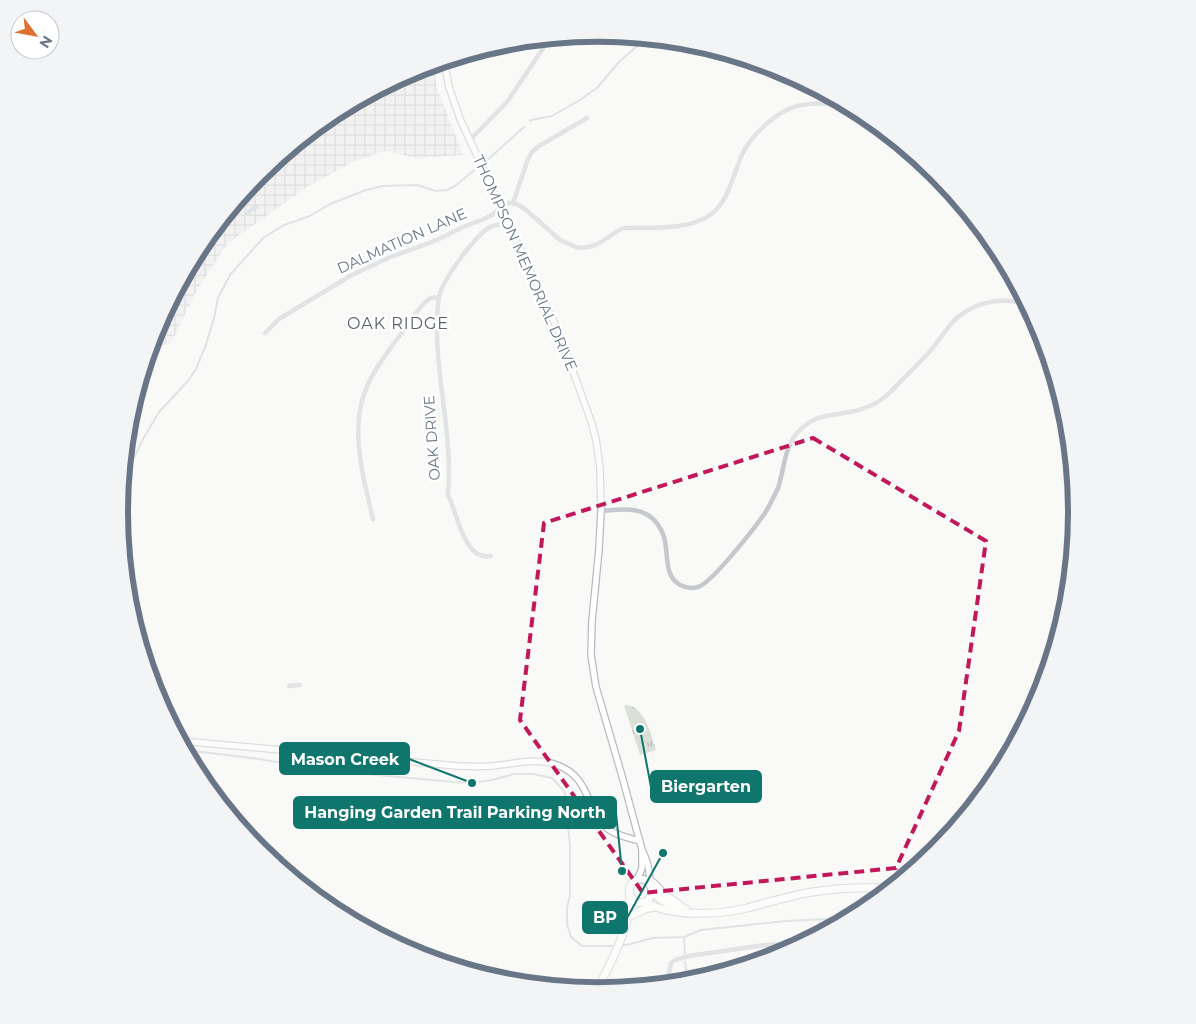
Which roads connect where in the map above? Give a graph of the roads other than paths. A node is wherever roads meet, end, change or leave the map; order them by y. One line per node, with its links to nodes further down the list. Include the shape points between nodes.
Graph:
1 (545, 46): 5 (street, via 508,102)
2 (446, 68): 5 (main road, THOMPSON MEMORIAL DRIVE, via 454,103)
3 (830, 104): 6 (street, via 803,105 787,109 773,118 746,148 728,193 717,209 691,224 624,228 593,246 581,248 560,240 525,209)
4 (587, 118): 6 (street, via 532,152)
5 (470, 140): 8 (main road, THOMPSON MEMORIAL DRIVE)
6 (513, 203): 8 (street, DALMATION LANE)
7 (256, 207): 9 (street)
8 (500, 207): 10 (main road, THOMPSON MEMORIAL DRIVE); 13 (street, DALMATION LANE, via 484,219 350,276 279,319)
9 (247, 213)
10 (508, 224): 11 (street, OAK DRIVE, via 490,227 478,238 443,285); 14 (main road, THOMPSON MEMORIAL DRIVE, via 557,328 592,424 600,462)
11 (439, 298): 15 (street, via 428,300 412,318 375,372 360,411 358,443); 16 (street, OAK DRIVE, via 437,348 448,441 448,494 469,545 478,554)
12 (1018, 302): 14 (street, via 990,302 963,313 880,401 858,410 821,416 803,427 790,444 778,488 766,510 724,565 703,586 688,588 673,579 664,536 652,518 634,510)
13 (265, 333)
14 (601, 511): 20 (main road, THOMPSON MEMORIAL DRIVE, via 591,639 593,671)
15 (373, 519)
16 (491, 556)
17 (300, 685): 18 (street)
18 (289, 686)
19 (188, 742): 20 (main road, via 458,766 548,762 563,767 575,777 608,829)
20 (640, 841): 21 (main road, THOMPSON MEMORIAL DRIVE)
21 (642, 850): 22 (main road, THOMPSON MEMORIAL DRIVE, via 642,868); 23 (main road, THOMPSON MEMORIAL DRIVE, via 647,859)
22 (637, 880): 23 (main road); 25 (main road, via 630,886)
23 (650, 884): 26 (main road, via 651,896); 28 (main road, via 654,883 683,908)
24 (878, 888): 28 (main road, via 830,889 744,908)
25 (630, 896): 26 (main road, via 634,901); 30 (main road)
26 (643, 902): 27 (main road); 29 (main road)
27 (654, 907): 28 (main road, via 690,913); 29 (main road)
28 (709, 912)
29 (630, 916): 30 (main road)
30 (625, 926): 33 (main road)
31 (782, 944): 32 (street, via 689,956 671,963)
32 (669, 975)
33 (601, 982)

